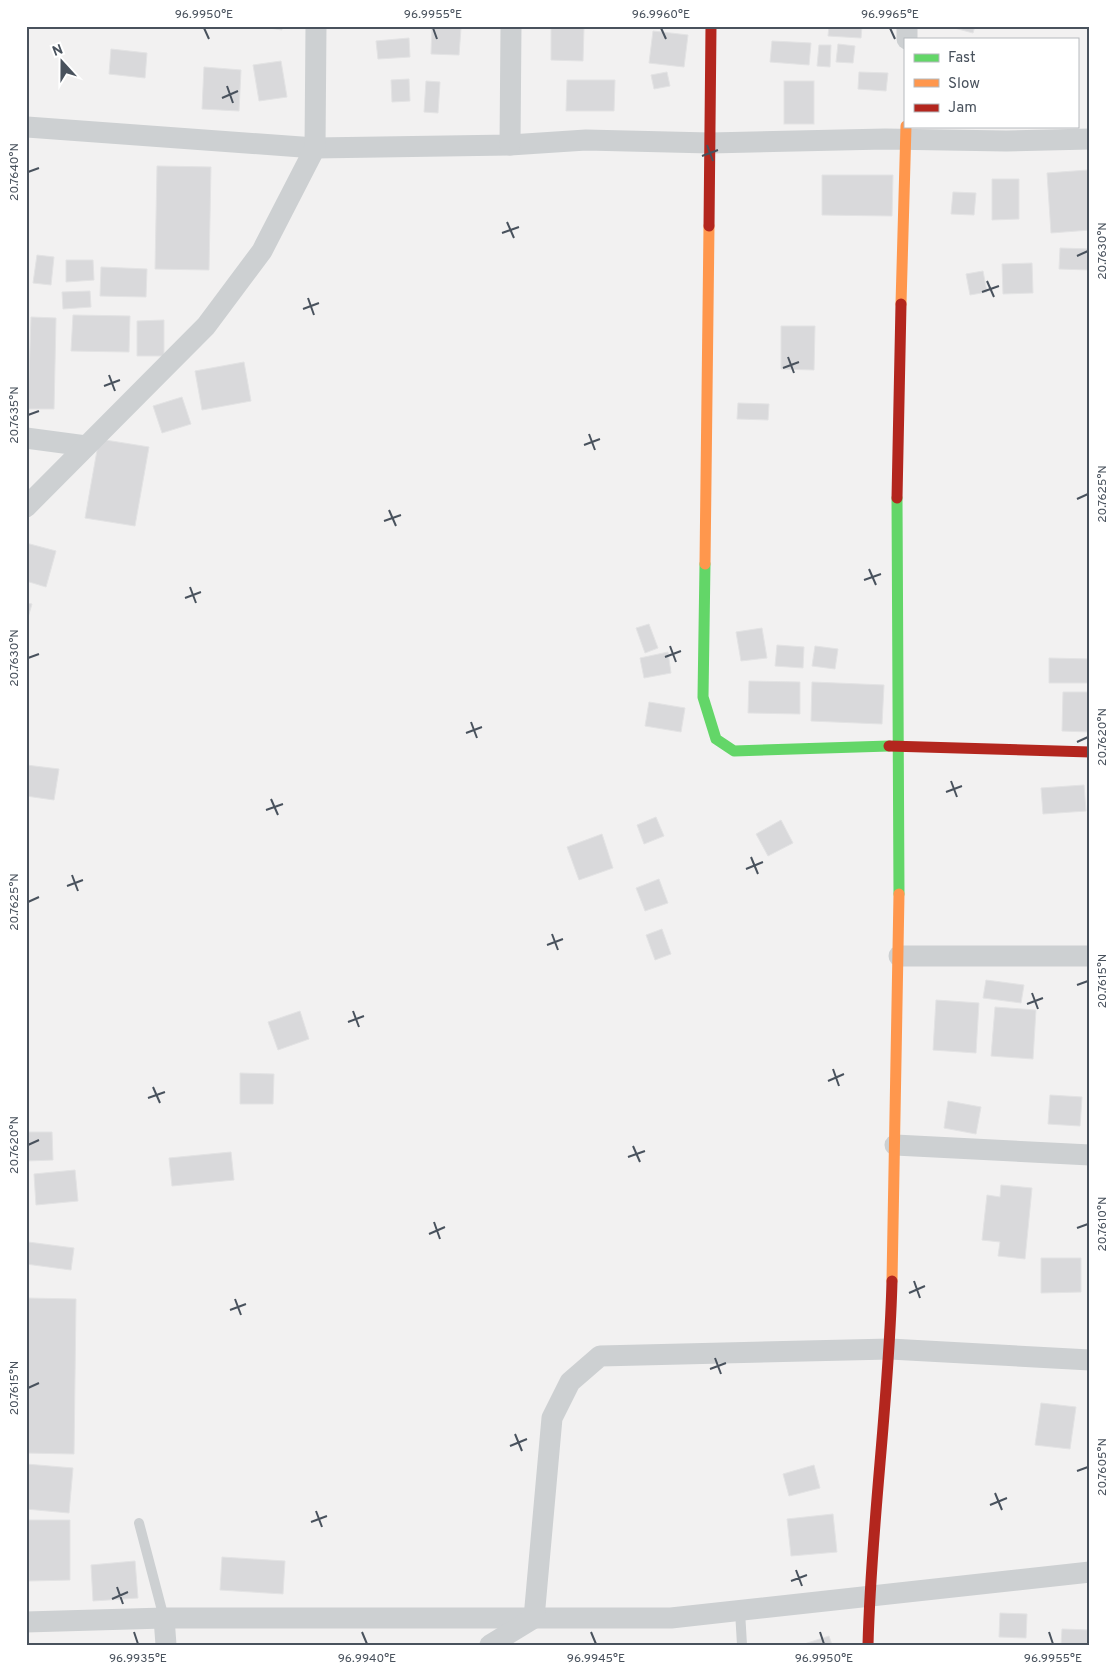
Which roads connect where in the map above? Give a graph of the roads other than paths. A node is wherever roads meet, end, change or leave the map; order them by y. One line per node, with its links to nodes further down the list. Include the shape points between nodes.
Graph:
1 (316, 26): 9 (street)
2 (511, 26): 8 (street)
3 (711, 26): 7 (street)
4 (27, 127): 9 (street)
5 (906, 133): 6 (street); 7 (street); 13 (street, via 897,450)
6 (1090, 139)
7 (710, 143): 8 (street, via 586,140); 13 (street, via 704,697 716,739 734,751)
8 (510, 145): 9 (street)
9 (315, 148): 11 (street, via 262,251 206,326)
10 (26, 438): 11 (street)
11 (86, 446): 12 (street)
12 (26, 507)
13 (900, 746): 14 (street); 15 (street)
14 (1090, 752)
15 (899, 956): 16 (street); 17 (street)
16 (1090, 956)
17 (895, 1145): 18 (street); 19 (street)
18 (1090, 1155)
19 (890, 1348): 20 (street); 23 (street); 26 (street, via 600,1356 570,1382 552,1418)
20 (1090, 1360)
21 (138, 1523): 25 (lane)
22 (1090, 1572): 23 (street)
23 (868, 1596): 24 (street); 31 (street)
24 (740, 1611): 26 (street, via 671,1618); 30 (lane)
25 (164, 1618): 26 (street); 27 (street); 28 (street)
26 (534, 1618): 29 (street)
27 (26, 1622)
28 (166, 1645)
29 (490, 1645)
30 (742, 1645)
31 (868, 1645)

